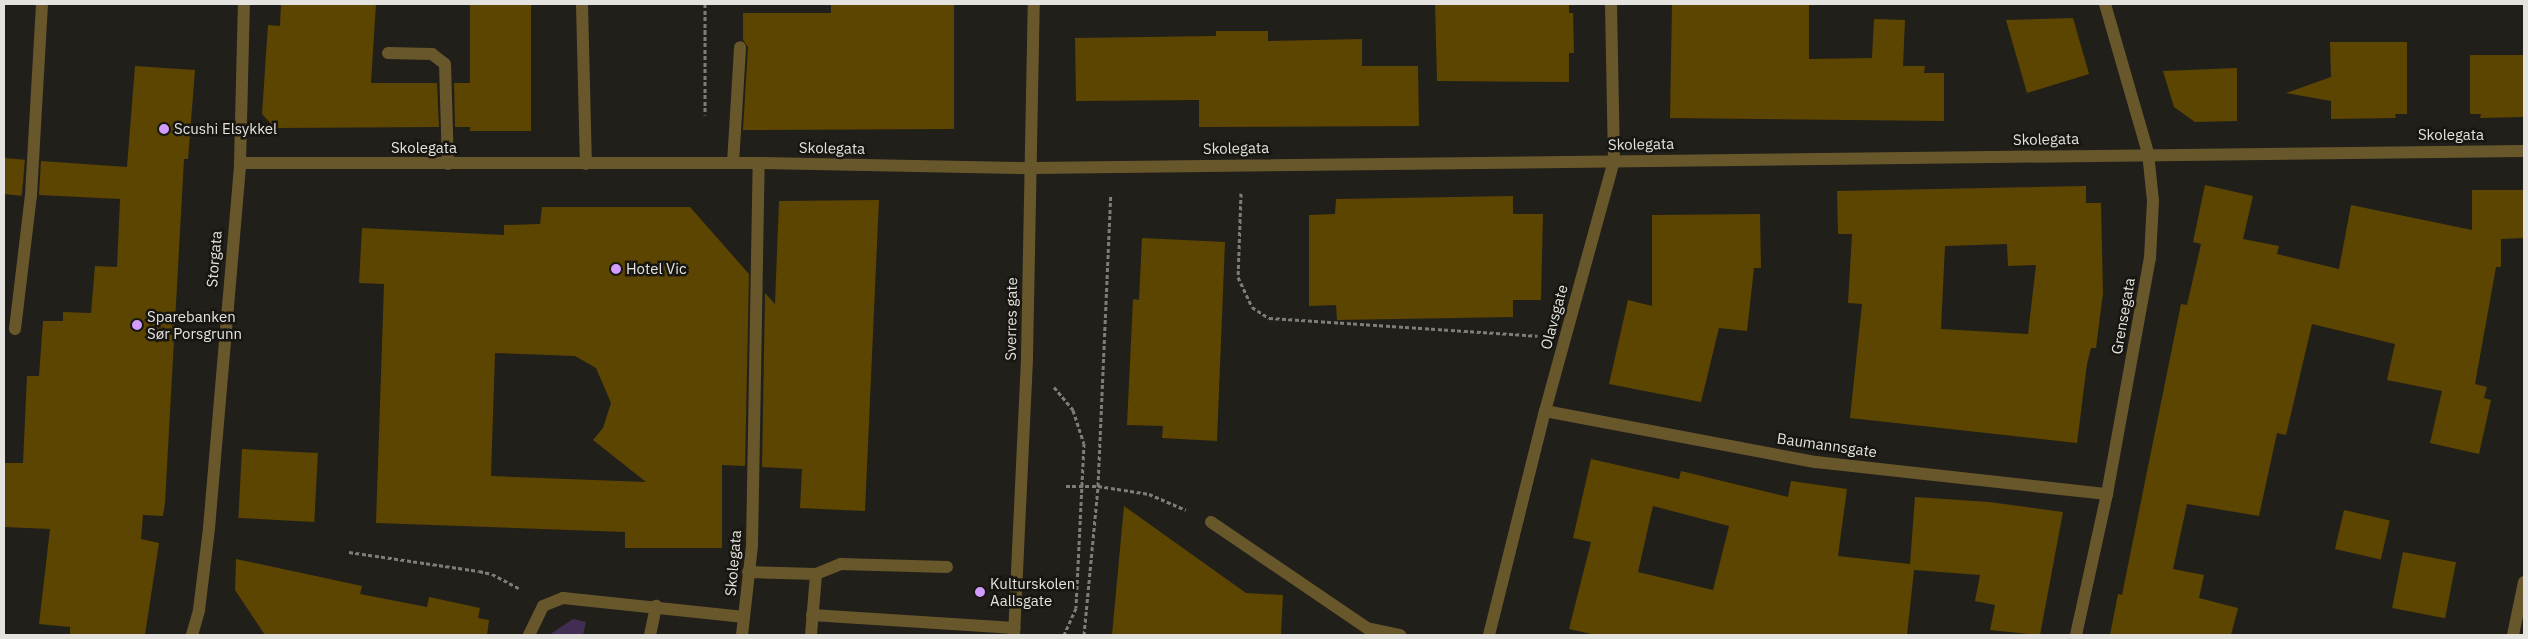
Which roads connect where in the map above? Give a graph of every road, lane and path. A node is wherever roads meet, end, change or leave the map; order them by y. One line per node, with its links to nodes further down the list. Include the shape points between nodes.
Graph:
1 (42, 4): 22 (street, via 32,195)
2 (244, 4): 13 (street, Storgata)
3 (582, 4): 18 (street)
4 (705, 4): 14 (path)
5 (1034, 4): 21 (street, Sverres gate)
6 (1611, 4): 12 (street, Olavsgate)
7 (2105, 4): 11 (street, Grensegata)
8 (740, 47): 15 (street)
9 (388, 53): 17 (street, via 432,54 445,64)
10 (2524, 151): 11 (street, Skolegata)
11 (2148, 154): 12 (street, Skolegata); 29 (street, Grensegata, via 2154,201 2150,258)
12 (1614, 160): 19 (street, Skolegata); 23 (street, Olavsgate)
13 (240, 163): 17 (street, Skolegata); 42 (street, Storgata, via 209,528 199,610)
14 (705, 163): 15 (street, Skolegata); 18 (street, Skolegata)
15 (733, 163): 16 (street, Skolegata)
16 (759, 163): 21 (street, Skolegata); 33 (street, Skolegata)
17 (448, 164): 18 (street, Skolegata)
18 (586, 164)
19 (1242, 165): 20 (street, Skolegata); 23 (path, via 1238,277 1252,307 1269,318)
20 (1112, 166): 21 (street, Skolegata); 28 (path)
21 (1031, 168): 24 (street, Sverres gate)
22 (14, 329)
23 (1565, 338): 25 (street, Olavsgate)
24 (1027, 356): 27 (path, via 1073,410 1084,444); 40 (street, Sverres gate)
25 (1546, 411): 29 (street, Baumannsgate, via 1816,462); 50 (street, Olavsgate)
26 (1066, 486): 27 (path)
27 (1083, 486): 28 (path); 47 (path, via 1076,608)
28 (1098, 486): 30 (path, via 1149,494); 48 (path)
29 (2107, 494): 51 (street, Grensegata)
30 (1211, 522): 41 (street)
31 (349, 552): 36 (path, via 492,574)
32 (947, 567): 34 (street, via 841,564)
33 (748, 572): 34 (street); 39 (street, Skolegata)
34 (816, 574): 38 (street)
35 (2524, 582): 52 (street)
36 (543, 606): 37 (street, via 563,598); 43 (street)
37 (656, 606): 39 (street); 44 (street)
38 (812, 615): 40 (street); 46 (street)
39 (744, 617): 45 (street, Skolegata)
40 (1015, 632)
41 (1362, 632): 49 (street)
42 (192, 635)
43 (529, 635)
44 (650, 635)
45 (742, 635)
46 (811, 635)
47 (1064, 635)
48 (1084, 635)
49 (1400, 635)
50 (1489, 635)
51 (2076, 635)
52 (2513, 635)

